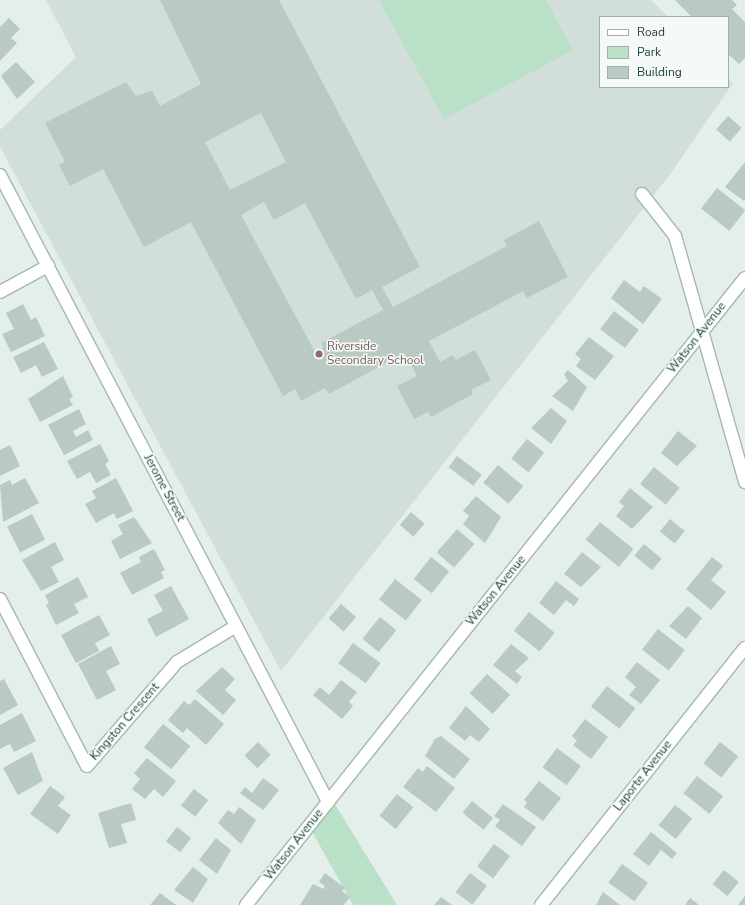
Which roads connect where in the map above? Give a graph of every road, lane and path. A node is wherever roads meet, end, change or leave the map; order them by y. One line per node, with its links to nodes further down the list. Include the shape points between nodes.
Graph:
1 (0, 175): 3 (street, Jerome Street)
2 (642, 194): 6 (street, via 675,236)
3 (48, 266): 5 (street); 9 (street, Jerome Street)
4 (745, 278): 6 (street, Watson Avenue)
5 (0, 292)
6 (704, 330): 7 (street); 11 (street, Watson Avenue)
7 (745, 482)
8 (0, 599): 9 (street, Kingston Crescent, via 87,766 177,662)
9 (236, 626): 11 (street, Jerome Street)
10 (745, 648): 13 (street, Laporte Avenue)
11 (328, 802): 12 (street, Watson Avenue)
12 (246, 905)
13 (541, 905)

